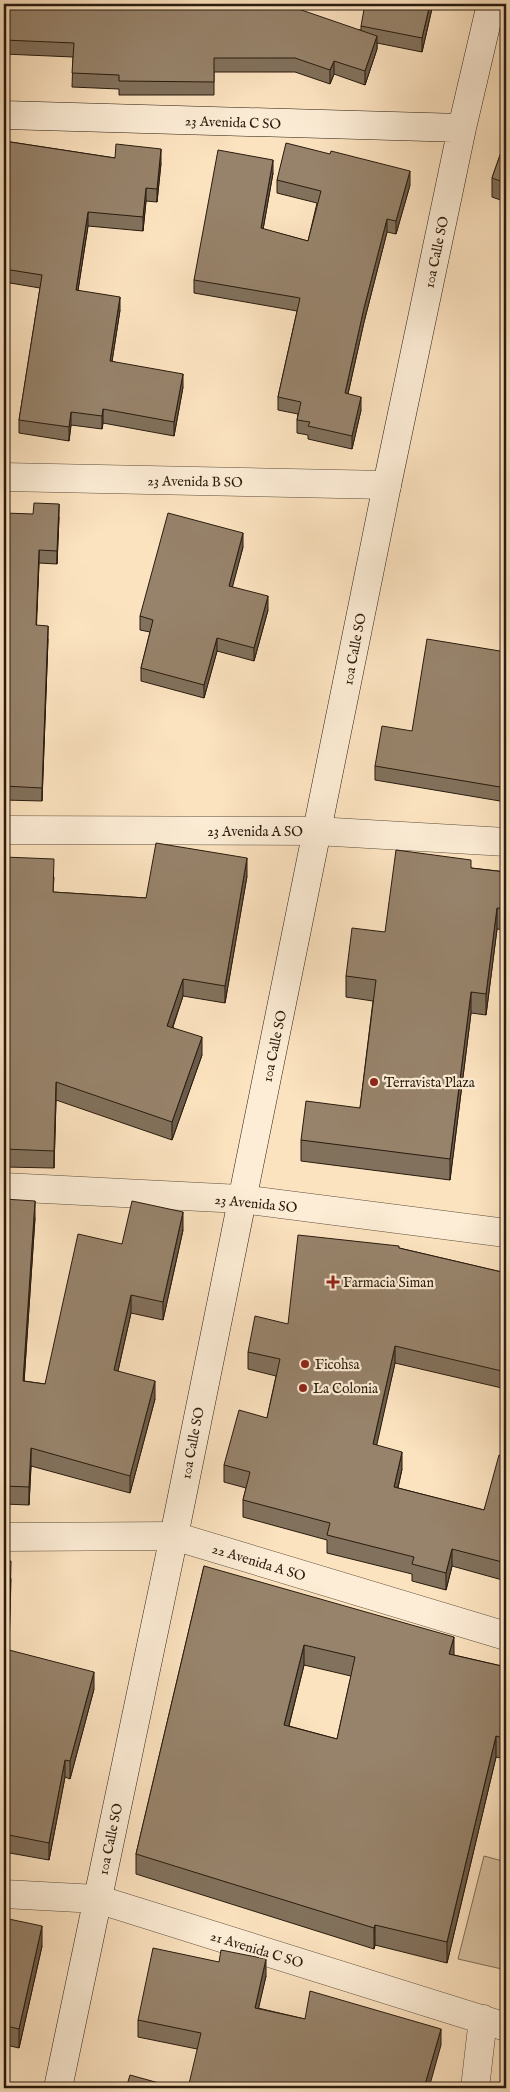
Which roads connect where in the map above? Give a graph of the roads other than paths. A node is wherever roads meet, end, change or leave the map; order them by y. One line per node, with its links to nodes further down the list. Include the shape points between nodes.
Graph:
1 (491, 4): 3 (street, 10a Calle SO)
2 (4, 115): 3 (street, 23 Avenida C SO)
3 (462, 128): 5 (street, 10a Calle SO)
4 (4, 477): 5 (street, 23 Avenida B SO)
5 (387, 485): 7 (street, 10a Calle SO)
6 (4, 830): 7 (street, 23 Avenida A SO)
7 (316, 832): 8 (street, 23 Avenida A SO); 10 (street, 10a Calle SO)
8 (506, 842)
9 (4, 1187): 10 (street, 23 Avenida SO)
10 (241, 1200): 11 (street, 23 Avenida SO); 12 (street, 10a Calle SO)
11 (506, 1232)
12 (174, 1536): 13 (street, 22 Avenida A SO); 14 (street, 22 Avenida A SO); 16 (street, 10a Calle SO)
13 (4, 1537)
14 (506, 1636)
15 (4, 1894): 16 (street, 21 Avenida C SO)
16 (97, 1899): 17 (street, 21 Avenida C SO); 18 (street, 10a Calle SO)
17 (495, 2023): 19 (street)
18 (58, 2088)
19 (475, 2088)

